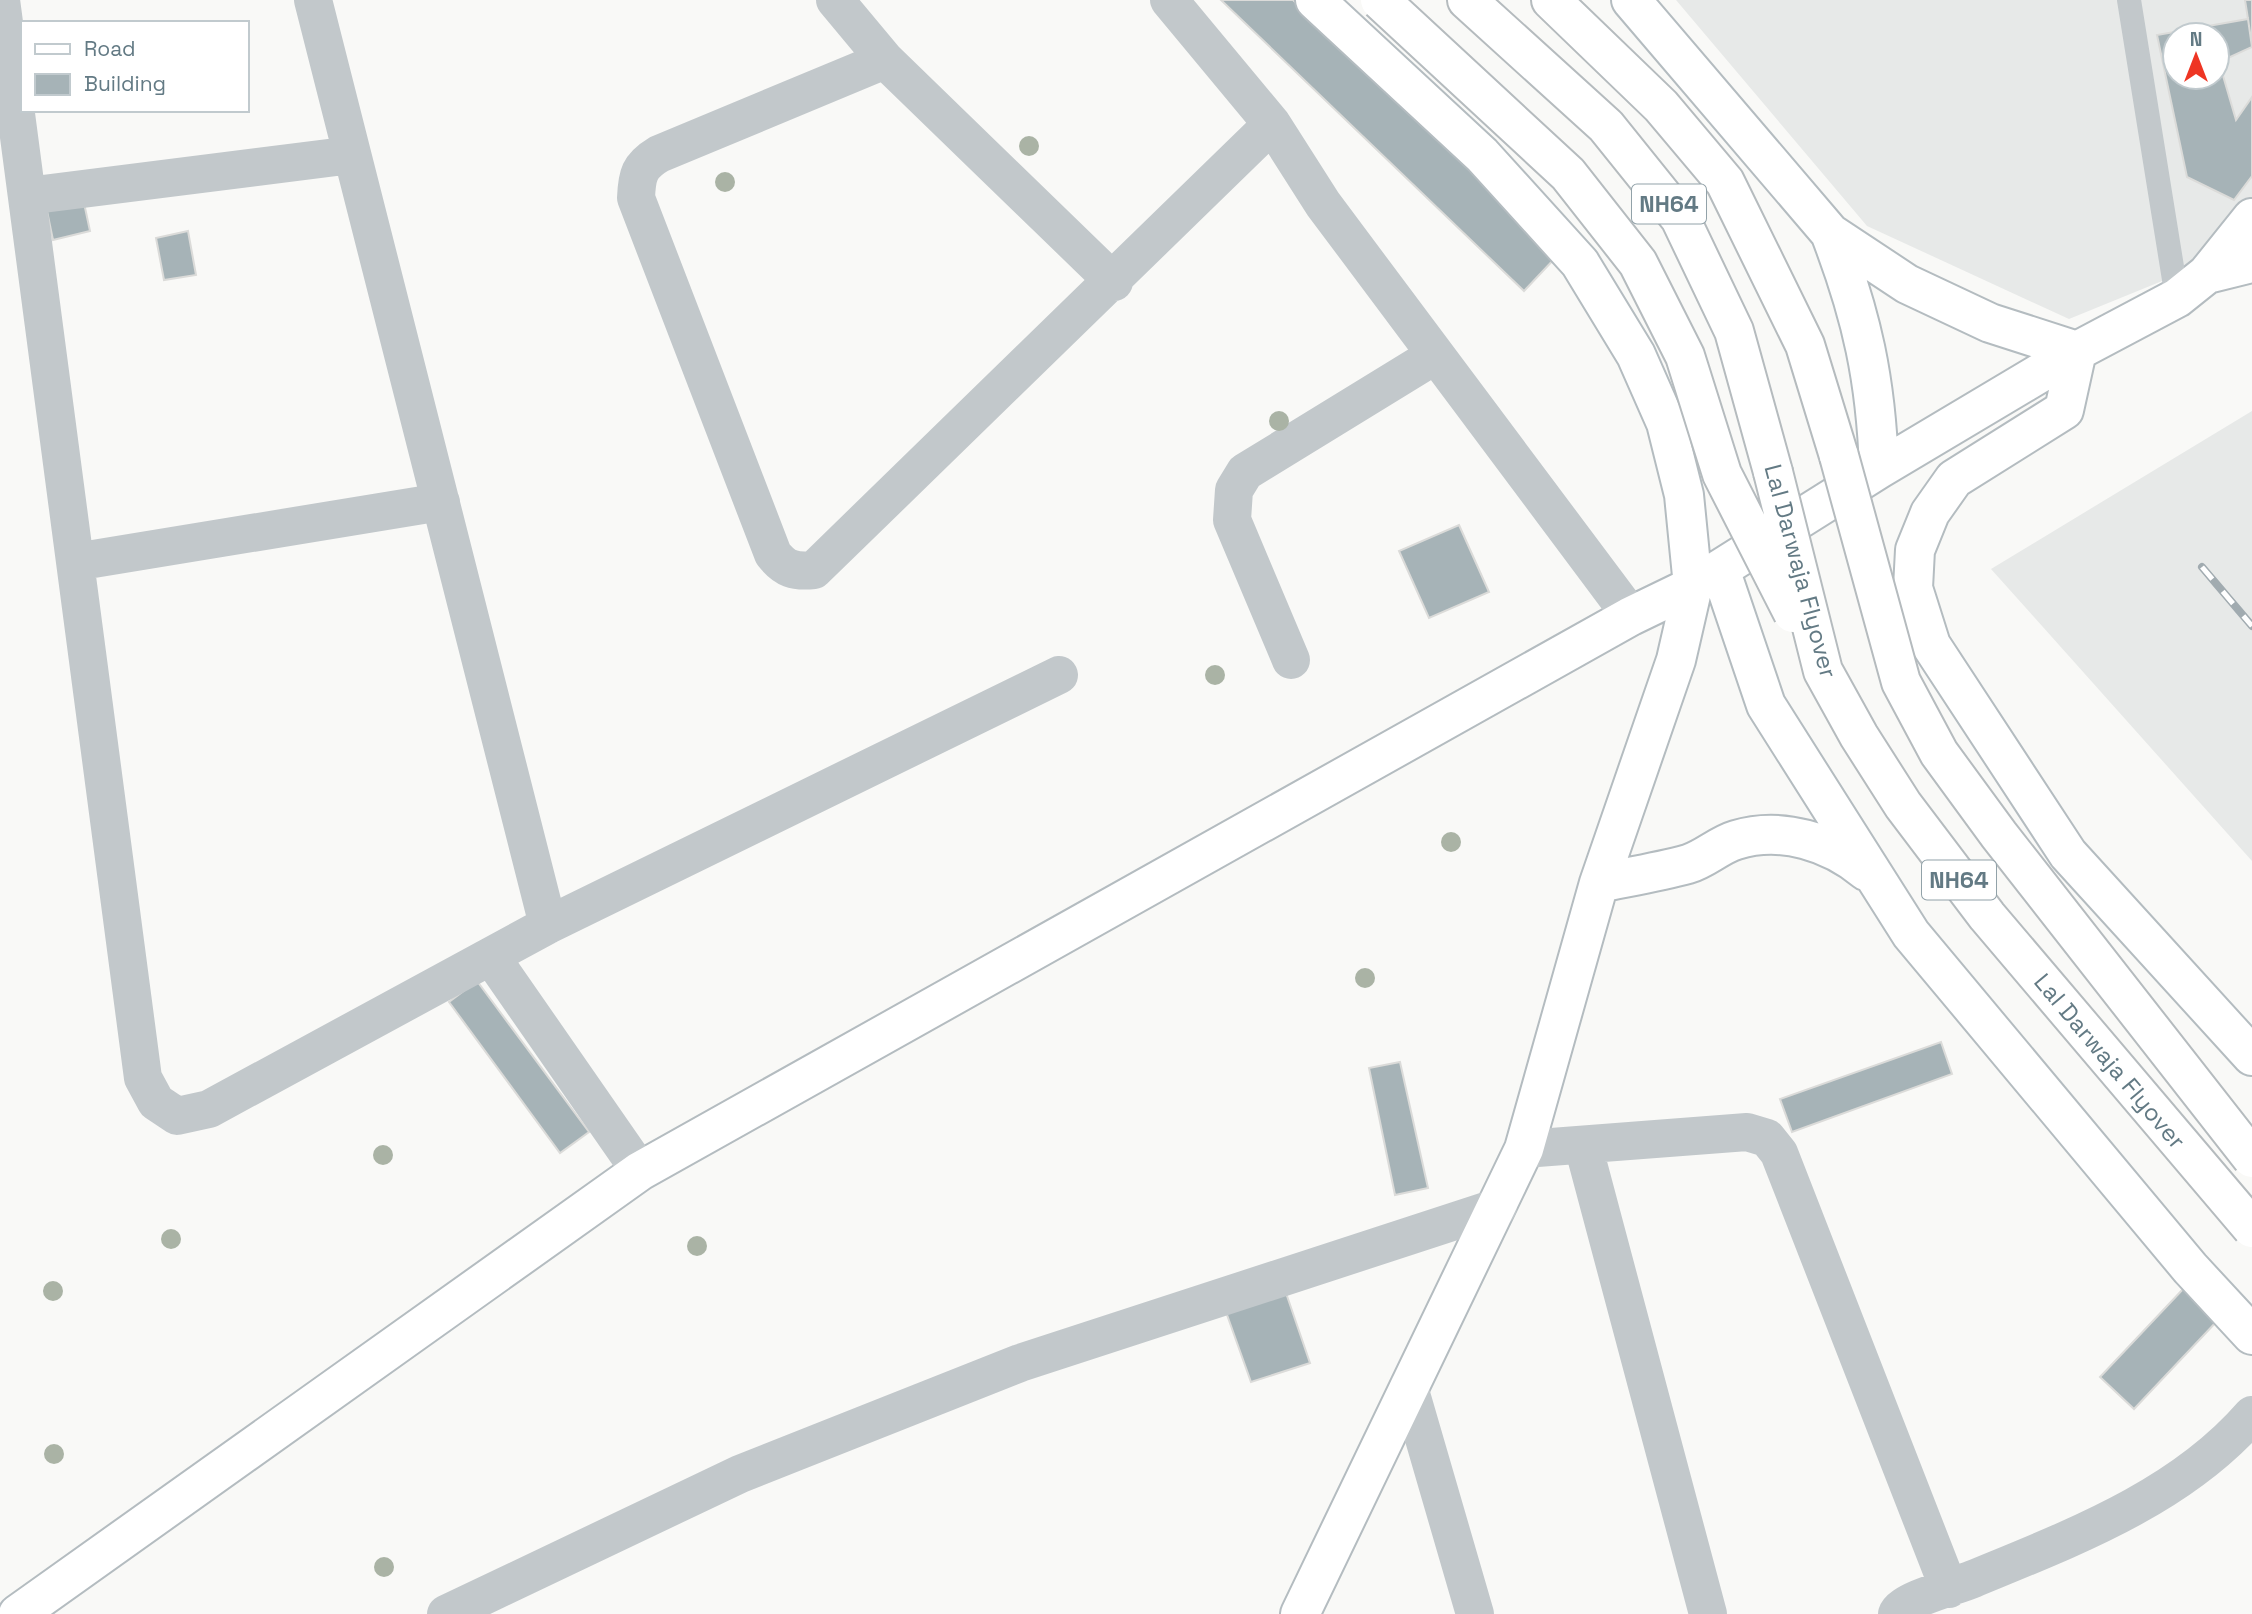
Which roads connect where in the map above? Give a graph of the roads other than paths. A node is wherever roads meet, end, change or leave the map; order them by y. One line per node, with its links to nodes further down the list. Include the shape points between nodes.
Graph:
1 (313, 0): 13 (street)
2 (835, 0): 11 (street)
3 (1169, 0): 12 (street)
4 (1315, 0): 26 (main road, via 1482,155 1580,263 1636,355 1666,423)
5 (1380, 0): 29 (main road, bridge, via 1568,174 1639,263 1685,356 1722,474)
6 (1467, 0): 29 (main road, Lal Darwaja Flyover / NH64, bridge, via 1606,127 1680,218 1734,331)
7 (1551, 0): 38 (main road, Lal Darwaja Flyover / NH64, bridge, via 1661,106 1725,182 1763,255 1805,345 1901,682 1939,753)
8 (1631, 0): 16 (main road)
9 (2129, 0): 20 (lane)
10 (9, 1): 14 (street)
11 (885, 60): 19 (street); 19 (street, via 659,154 637,174 636,198 768,541 784,567 814,570)
12 (1272, 124): 19 (street); 22 (street, via 1323,204)
13 (352, 155): 14 (street); 24 (street)
14 (27, 196): 25 (street)
15 (2252, 218): 18 (main road)
16 (1830, 233): 21 (main road, via 1907,284 1990,323); 23 (main road, via 1868,349 1877,408)
17 (2252, 263): 18 (main road)
18 (2207, 274): 20 (main road)
19 (1114, 282)
20 (2177, 298): 21 (main road)
21 (2077, 351): 23 (main road); 35 (main road, via 2064,410 1954,479 1930,513 1915,550 1913,588 1931,645 2068,854)
22 (1434, 356): 27 (street); 28 (street, via 1245,472 1234,490 1232,520)
23 (1879, 469): 26 (main road)
24 (440, 502): 25 (street); 33 (street)
25 (75, 562): 34 (street, via 142,1078 156,1102 177,1116 209,1109)
26 (1706, 577): 27 (main road); 31 (main road, via 1766,705); 32 (main road)
27 (1631, 616): 39 (main road)
28 (1291, 660)
29 (1822, 671): 41 (main road, Lal Darwaja Flyover / NH64, bridge, via 1903,805 1987,916)
30 (1059, 675): 33 (street)
31 (1876, 879): 32 (main road, via 1843,852 1766,834 1735,840 1691,863); 42 (main road, via 1920,944 2190,1268)
32 (1598, 883): 37 (main road)
33 (548, 925): 34 (street)
34 (492, 958): 39 (street)
35 (2252, 1056)
36 (1583, 1145): 37 (street); 45 (street, via 1746,1132 1767,1138 1779,1153); 50 (street)
37 (1524, 1149): 40 (main road)
38 (2252, 1158)
39 (640, 1171): 46 (main road)
40 (1498, 1207): 43 (main road); 47 (street, via 1020,1363 740,1474)
41 (2252, 1228)
42 (2252, 1335)
43 (1409, 1387): 48 (main road); 49 (street)
44 (2252, 1415): 45 (street, via 2179,1479 2097,1528)
45 (1949, 1589): 51 (street, via 1903,1604)
46 (18, 1614)
47 (446, 1614)
48 (1300, 1614)
49 (1475, 1614)
50 (1708, 1614)
51 (1897, 1614)

